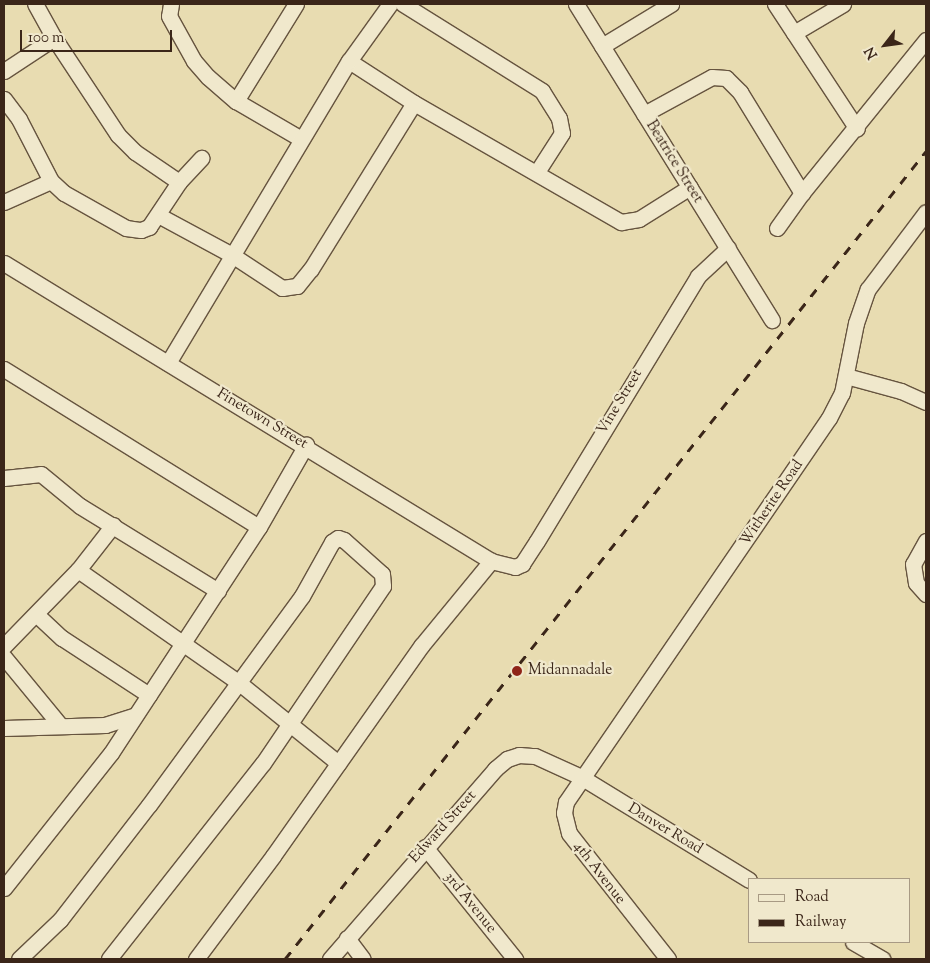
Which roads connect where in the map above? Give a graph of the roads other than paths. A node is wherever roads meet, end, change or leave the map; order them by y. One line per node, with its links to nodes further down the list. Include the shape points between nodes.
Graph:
1 (35, 4): 11 (street)
2 (171, 4): 17 (street, via 170,16 194,61)
3 (296, 4): 17 (street)
4 (390, 4): 14 (street)
5 (403, 4): 23 (street, via 542,91 559,118 562,133)
6 (576, 4): 13 (street, Beatrice Street)
7 (671, 4): 13 (street)
8 (775, 4): 10 (street)
9 (843, 4): 10 (street)
10 (794, 33): 20 (street)
11 (54, 38): 15 (street); 25 (street, via 118,135 135,152)
12 (926, 40): 20 (street)
13 (602, 46): 19 (street, Beatrice Street)
14 (349, 61): 18 (street); 21 (street)
15 (4, 71)
16 (4, 99): 24 (street, via 19,119)
17 (236, 101): 21 (street)
18 (414, 103): 23 (street); 33 (street, via 311,269 297,286 282,288)
19 (644, 114): 26 (street, Beatrice Street); 27 (street, via 712,77 726,78 740,92)
20 (857, 129): 27 (street)
21 (302, 139): 33 (street)
22 (201, 158): 25 (street)
23 (537, 172): 26 (street, via 621,222 639,219)
24 (52, 181): 28 (street); 30 (street, via 64,193 126,228 149,227)
25 (179, 182): 30 (street)
26 (690, 187): 32 (street, Beatrice Street)
27 (802, 194): 31 (street)
28 (4, 202)
29 (926, 212): 38 (street, Witherite Road, via 868,289 856,323)
30 (158, 215): 33 (street)
31 (777, 228)
32 (728, 248): 35 (street, Beatrice Street); 46 (street, Vine Street, via 698,276)
33 (232, 255): 36 (street)
34 (4, 263): 36 (street, Finetown Street)
35 (772, 320)
36 (168, 363): 40 (street, Finetown Street)
37 (4, 369): 43 (street)
38 (846, 376): 39 (street, via 901,391); 61 (street, Witherite Road, via 830,418)
39 (926, 402)
40 (306, 445): 43 (street); 45 (street, Finetown Street)
41 (4, 478): 42 (street, via 41,474 80,506)
42 (113, 525): 47 (street); 48 (street)
43 (259, 527): 48 (street)
44 (926, 541): 49 (street, via 913,564 913,574)
45 (491, 561): 46 (street, Finetown Street, via 504,566); 60 (street, via 422,645)
46 (522, 564)
47 (78, 570): 50 (street); 51 (street)
48 (218, 591): 51 (street)
49 (926, 594)
50 (36, 615): 52 (street); 55 (street, via 62,638)
51 (182, 644): 54 (street); 55 (street)
52 (4, 646)
53 (4, 658): 58 (street)
54 (238, 682): 57 (street); 57 (street, via 302,596 332,542 338,538 344,540 385,581); 68 (street, via 167,783 60,920)
55 (149, 695): 56 (street)
56 (133, 716): 58 (street, via 105,725); 64 (street, via 111,753)
57 (289, 724): 60 (street); 69 (street, via 208,835)
58 (60, 725): 59 (street)
59 (4, 728)
60 (338, 763): 70 (street)
61 (581, 777): 62 (street, Edward Street, via 535,756 507,759); 63 (street, Danver Road); 74 (street, 4th Avenue, via 565,807 569,833)
62 (425, 847): 65 (street, Edward Street); 73 (street, 3rd Avenue)
63 (748, 879)
64 (4, 888)
65 (347, 938): 71 (street, Edward Street); 72 (street)
66 (854, 943): 67 (street)
67 (865, 955): 75 (street)
68 (19, 959)
69 (109, 959)
70 (196, 959)
71 (330, 959)
72 (363, 959)
73 (515, 959)
74 (668, 959)
75 (882, 959)

